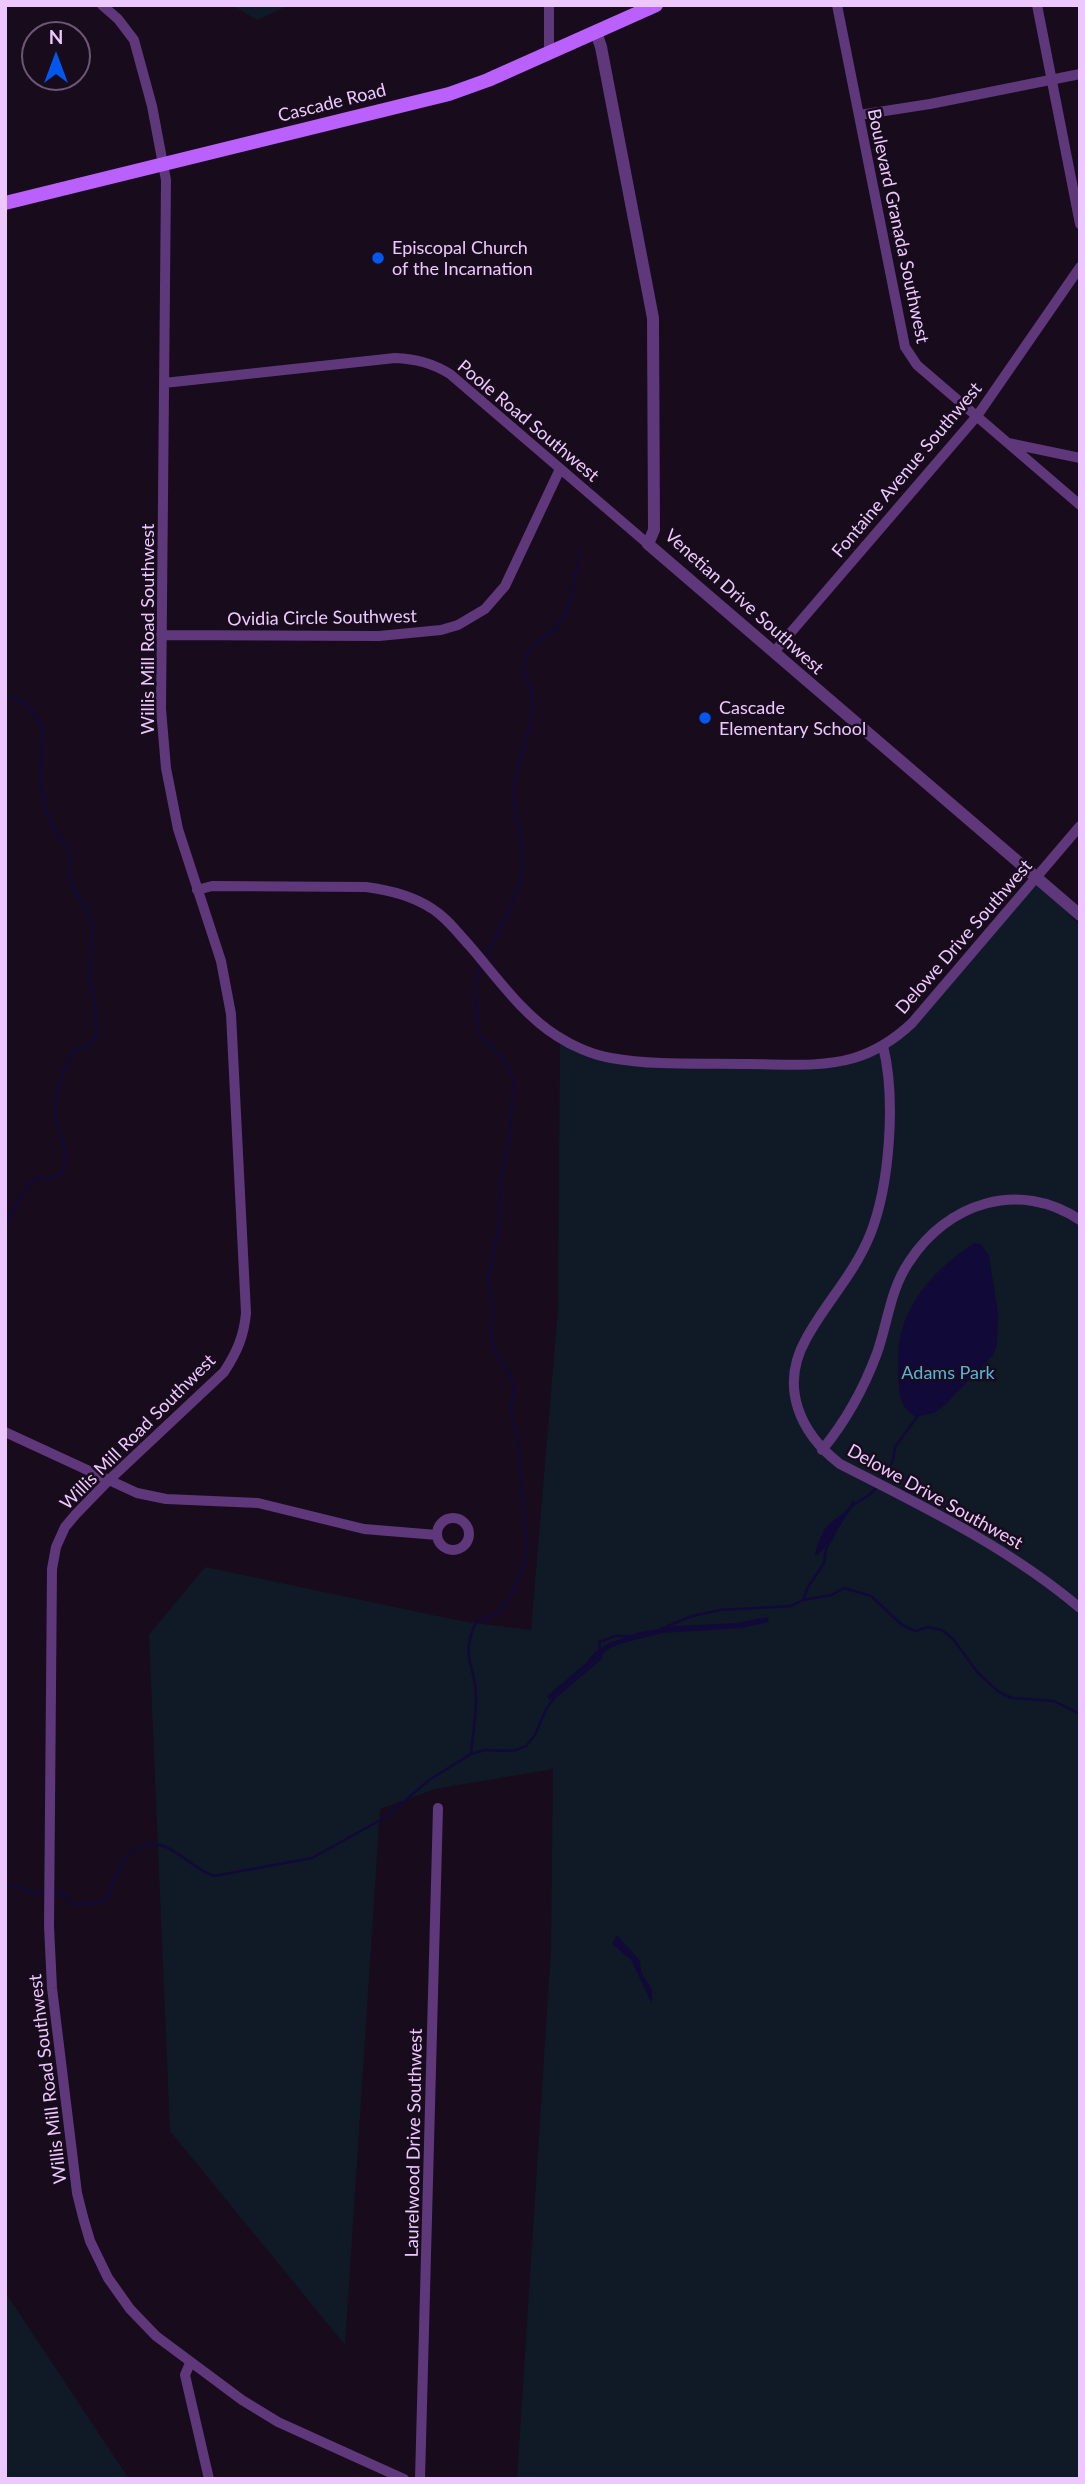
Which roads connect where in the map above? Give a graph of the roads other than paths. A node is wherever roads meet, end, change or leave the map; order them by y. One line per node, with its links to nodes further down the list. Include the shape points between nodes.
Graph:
1 (102, 5): 11 (street, Willis Mill Road Southwest, via 134,40)
2 (549, 5): 7 (street)
3 (837, 5): 10 (street, Boulevard Granada Southwest)
4 (1037, 5): 9 (street)
5 (648, 7): 6 (main road, Cascade Road)
6 (596, 32): 7 (main road, Cascade Road); 21 (street, Venetian Drive Southwest, via 653,318 654,530)
7 (549, 53): 11 (main road, Cascade Road, via 449,94)
8 (1080, 74): 9 (street)
9 (1052, 80): 10 (street); 13 (street)
10 (859, 115): 16 (street, Boulevard Granada Southwest, via 905,347 917,365)
11 (163, 164): 12 (main road, Cascade Road); 15 (street, Willis Mill Road Southwest)
12 (5, 203)
13 (1080, 224)
14 (1080, 267): 16 (street, Fontaine Avenue Southwest)
15 (164, 383): 19 (street, Poole Road Southwest, via 419,359 450,374); 22 (street, Willis Mill Road Southwest)
16 (977, 416): 17 (street, Boulevard Granada Southwest); 23 (street, Fontaine Avenue Southwest)
17 (1008, 443): 18 (street); 20 (street, Boulevard Granada Southwest)
18 (1080, 458)
19 (560, 469): 21 (street, Poole Road Southwest); 22 (street, Ovidia Circle Southwest, via 505,586 485,609 458,625 413,635)
20 (1080, 505)
21 (648, 544): 23 (street, Venetian Drive Southwest)
22 (161, 635): 26 (street, Willis Mill Road Southwest, via 166,768)
23 (774, 652): 25 (street, Venetian Drive Southwest)
24 (1080, 826): 25 (street, Delowe Drive Southwest)
25 (1036, 877): 27 (street, Venetian Drive Southwest); 28 (street, Delowe Drive Southwest, via 912,1023)
26 (197, 890): 28 (street, via 366,887 409,896 449,922 541,1024 574,1045 608,1058 656,1063 810,1064 853,1058); 32 (street, Willis Mill Road Southwest, via 221,961 231,1014 245,1329 224,1372)
27 (1080, 915)
28 (883, 1046): 31 (street, Delowe Drive Southwest, via 888,1067 888,1145 879,1208 859,1259 806,1338 795,1371 799,1413)
29 (1080, 1220): 31 (street, via 1033,1201 995,1200 966,1210 923,1243 897,1284 859,1394)
30 (5, 1432): 32 (street)
31 (822, 1450): 34 (street, Delowe Drive Southwest, via 981,1537)
32 (108, 1481): 33 (street, via 166,1499 258,1503 364,1529); 36 (street, Willis Mill Road Southwest, via 65,1527 52,1569 52,2007 78,2193 90,2241 130,2309)
33 (437, 1535)
34 (1080, 1608)
35 (438, 1808): 39 (street, Laurelwood Drive Southwest)
36 (190, 2363): 37 (street, via 185,2375); 38 (street, Willis Mill Road Southwest, via 278,2422)
37 (209, 2479)
38 (404, 2479)
39 (420, 2479)

